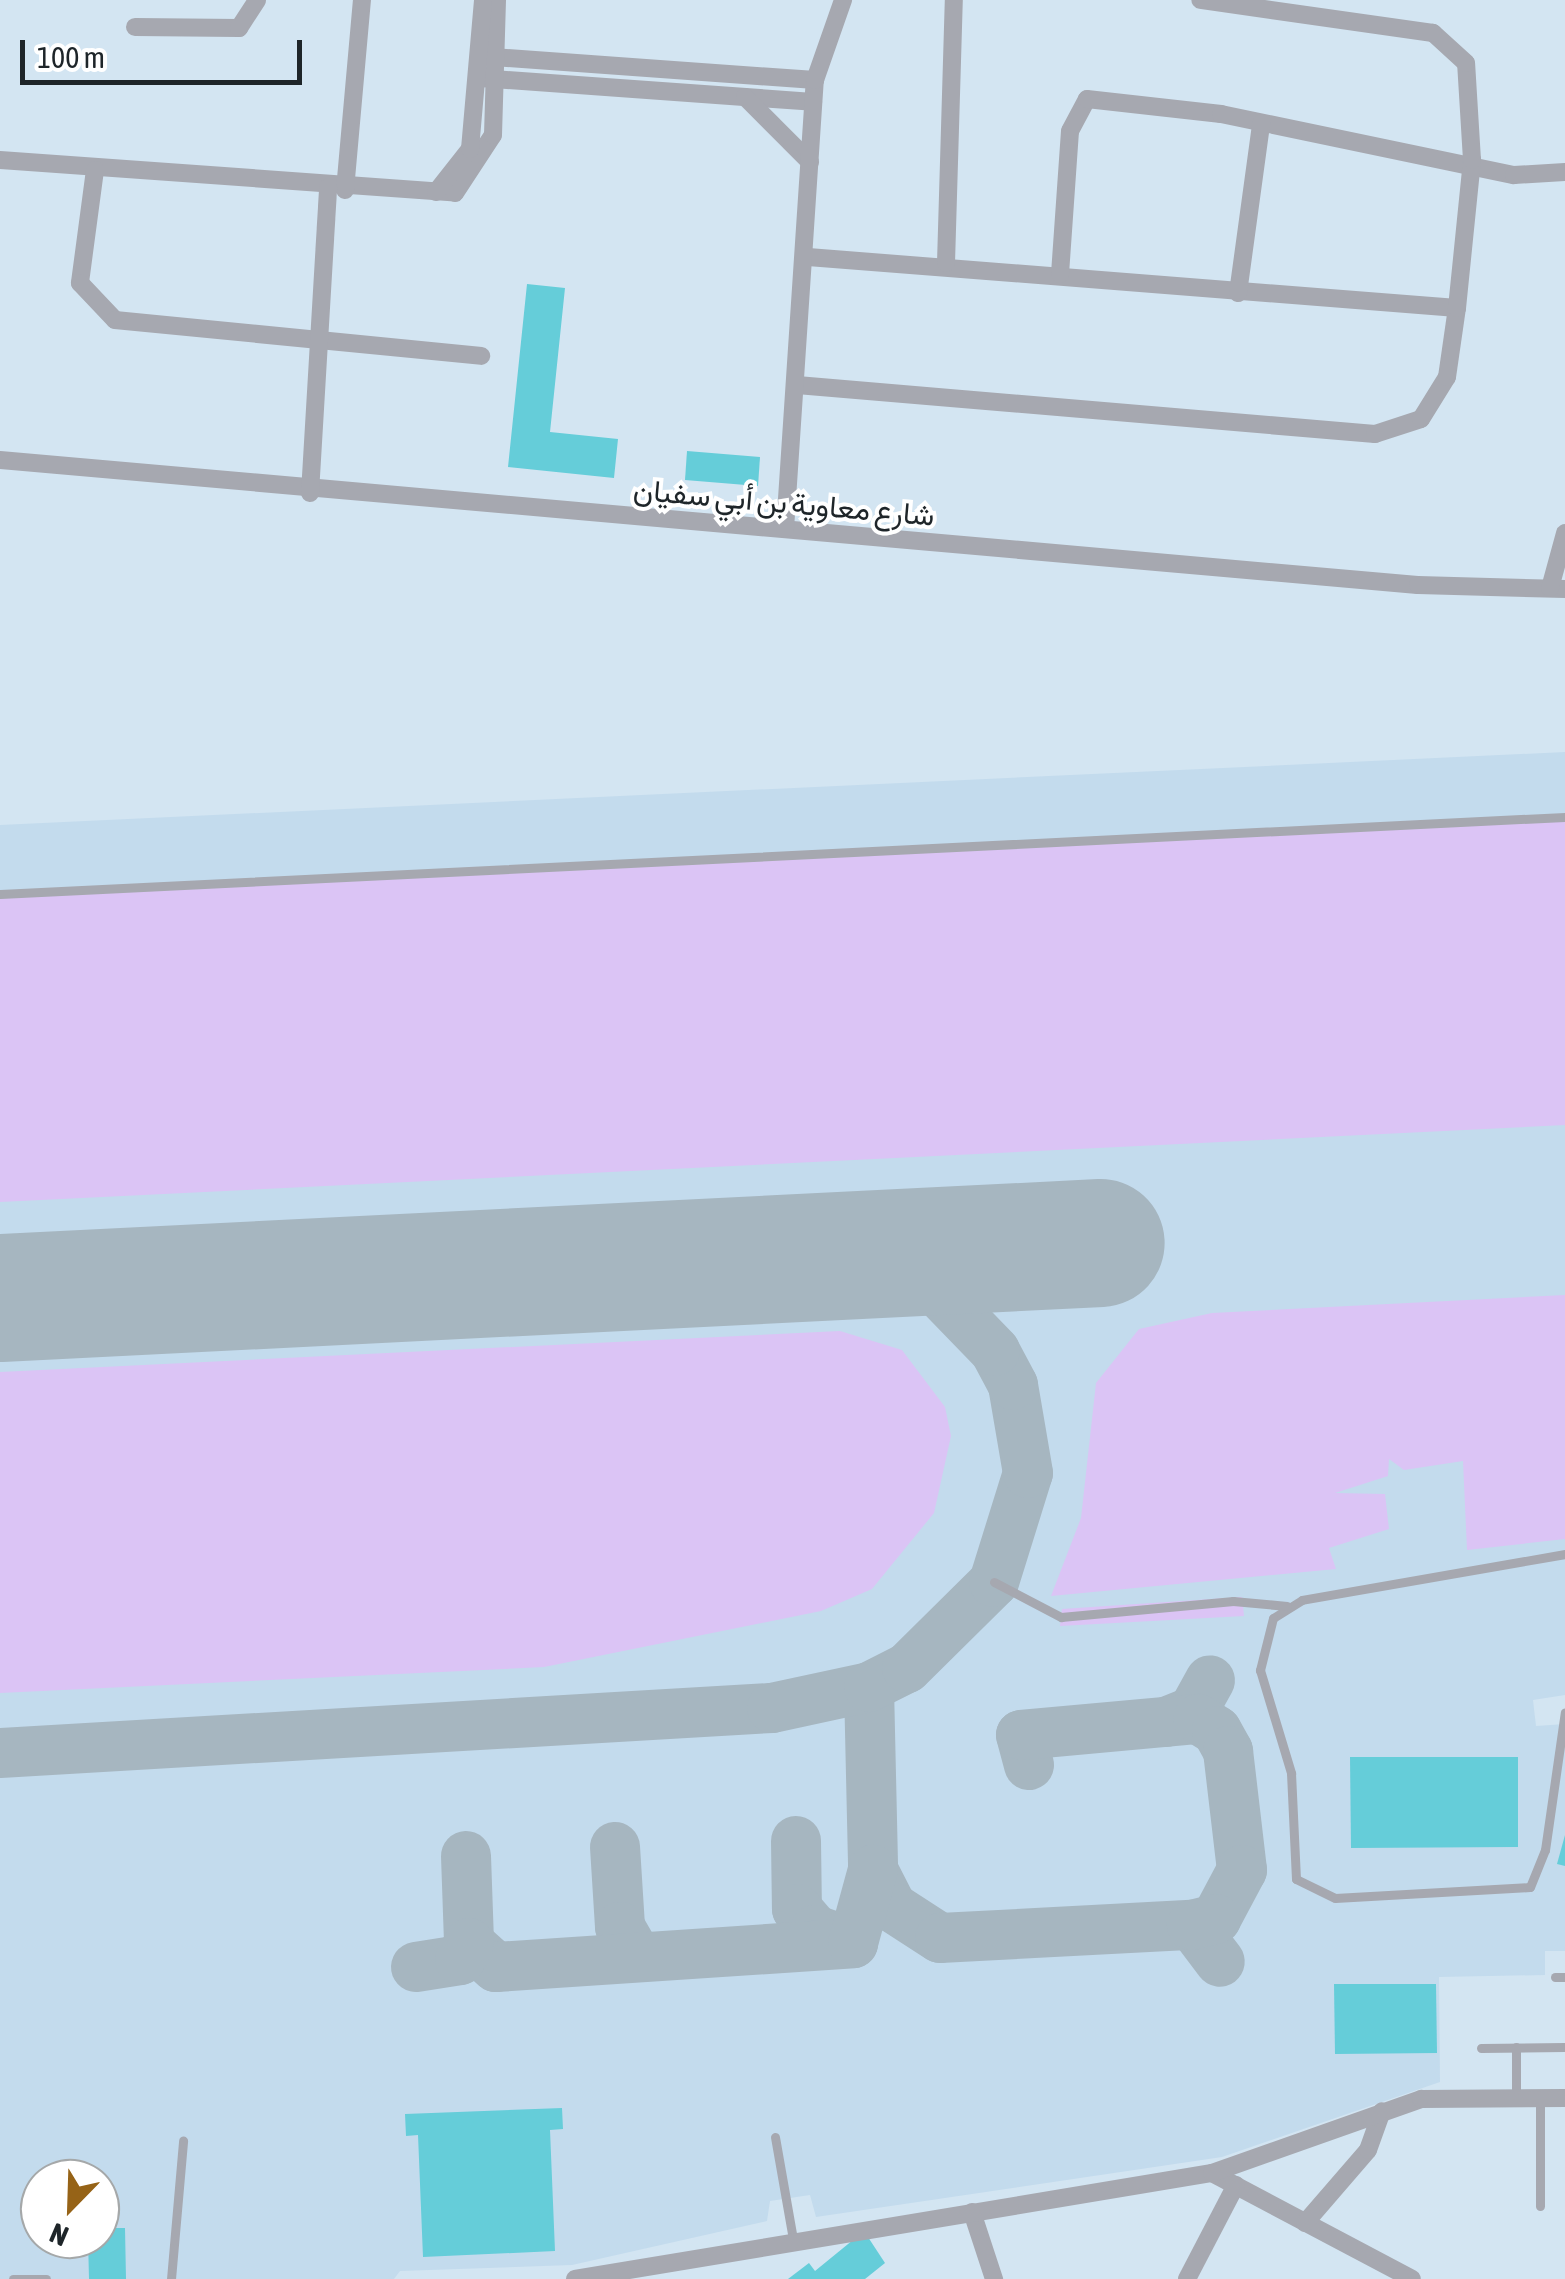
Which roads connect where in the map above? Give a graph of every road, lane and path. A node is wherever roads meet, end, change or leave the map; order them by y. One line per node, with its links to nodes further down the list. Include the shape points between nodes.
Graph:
1 (257, 0): 8 (street, via 238,28)
2 (362, 0): 20 (street)
3 (483, 0): 9 (street)
4 (497, 0): 9 (street)
5 (843, 0): 11 (street)
6 (954, 0): 22 (street)
7 (1200, 0): 16 (street, via 1433,33 1470,75)
8 (135, 27)
9 (489, 56): 10 (street); 11 (street)
10 (489, 78): 12 (street); 20 (street, via 470,149 436,192)
11 (815, 80): 13 (street)
12 (745, 97): 13 (street); 17 (street)
13 (813, 102): 17 (street)
14 (1262, 124): 16 (street); 23 (street, via 1087,99 1070,130); 24 (street)
15 (0, 160): 18 (street)
16 (1472, 160): 19 (street, via 1514,175); 25 (street)
17 (810, 162): 21 (street)
18 (94, 170): 20 (street); 26 (street, via 80,283 99,311)
19 (1565, 172)
20 (337, 189): 26 (street)
21 (808, 256): 22 (street); 28 (street)
22 (946, 262): 23 (street)
23 (1060, 274): 24 (street)
24 (1238, 293): 25 (street)
25 (1456, 308): 28 (street, via 1434,402 1389,434)
26 (318, 340): 27 (street); 30 (street)
27 (481, 356)
28 (797, 385): 31 (street)
29 (0, 460): 30 (street, شارع معاوية بن أبي سفيان)
30 (310, 493): 31 (street, شارع معاوية بن أبي سفيان)
31 (786, 529): 33 (street, شارع معاوية بن أبي سفيان, via 1418,585)
32 (1565, 534): 33 (street)
33 (1557, 588)
34 (1565, 817): 35 (lane)
35 (0, 894)
36 (1565, 1554): 38 (lane)
37 (994, 1582): 38 (lane, via 1060,1617 1233,1600)
38 (1286, 1606): 39 (lane, via 1263,1634 1260,1670 1291,1773 1296,1879 1318,1897 1530,1886 1545,1850)
39 (1565, 1712)
40 (1565, 2047): 42 (lane)
41 (1482, 2048): 42 (lane)
42 (1516, 2048): 43 (lane)
43 (1516, 2096): 44 (street); 46 (street, via 1442,2096)
44 (1540, 2097): 45 (street); 51 (lane)
45 (1565, 2098)
46 (1382, 2111): 49 (street); 53 (street, via 1368,2150)
47 (774, 2137): 54 (lane)
48 (182, 2141): 57 (lane)
49 (1212, 2172): 50 (street); 52 (street)
50 (1236, 2184): 53 (street); 60 (street)
51 (1540, 2206)
52 (972, 2212): 54 (street); 59 (street)
53 (1305, 2223): 61 (street)
54 (793, 2239): 58 (street)
55 (14, 2279): 56 (lane)
56 (46, 2279)
57 (171, 2279)
58 (575, 2279)
59 (994, 2279)
60 (1187, 2279)
61 (1412, 2279)

